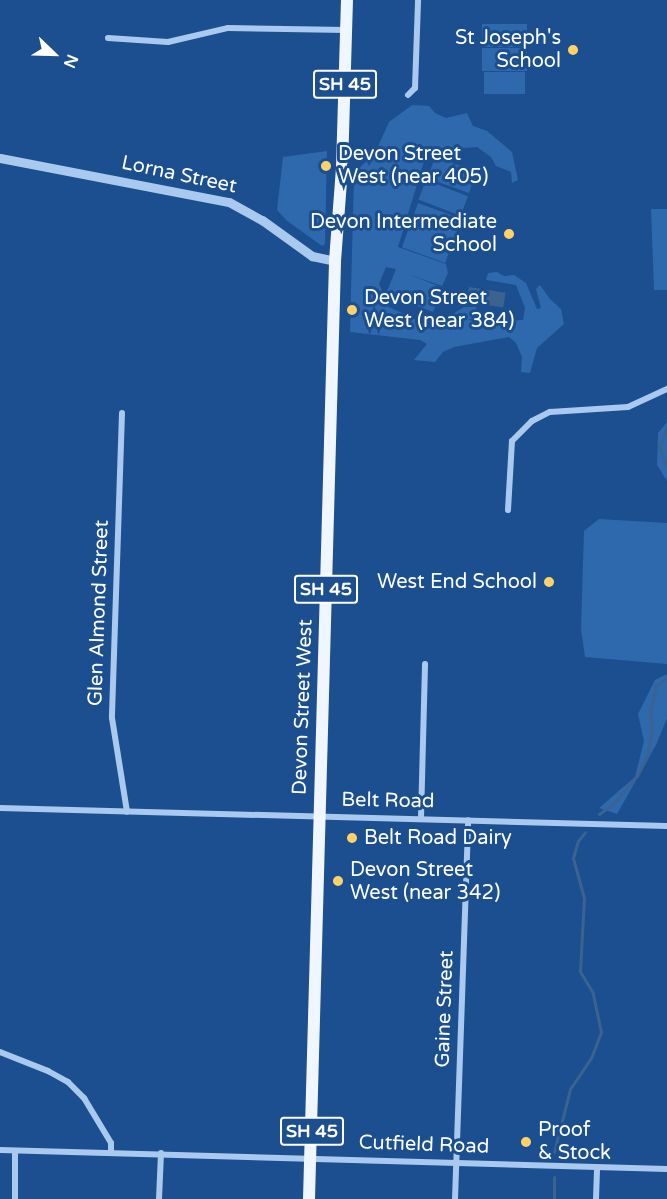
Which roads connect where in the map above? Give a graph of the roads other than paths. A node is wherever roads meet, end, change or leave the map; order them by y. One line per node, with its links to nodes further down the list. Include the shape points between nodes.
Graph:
1 (347, 0): 3 (main road, Devon Street West / SH 45)
2 (418, 0): 5 (street, via 415,88)
3 (346, 30): 4 (street, via 228,28 168,42); 7 (main road, Devon Street West / SH 45)
4 (108, 38)
5 (408, 95)
6 (0, 158): 7 (street, Lorna Street, via 230,202 312,256)
7 (335, 261): 14 (main road, Devon Street West / SH 45)
8 (667, 389): 10 (street, via 628,407 550,412 532,421 512,441)
9 (122, 413): 13 (street, Glen Almond Street, via 112,718)
10 (508, 510)
11 (425, 664): 15 (street)
12 (0, 808): 13 (street, Belt Road)
13 (127, 812): 14 (street, Belt Road)
14 (320, 817): 15 (street, Belt Road); 23 (main road, Devon Street West / SH 45)
15 (421, 818): 16 (street, Belt Road)
16 (468, 820): 17 (street, Belt Road); 24 (street, Gaine Street)
17 (667, 826)
18 (0, 1052): 21 (street, via 68,1082 84,1098 111,1143)
19 (0, 1150): 20 (street, Cutfield Road)
20 (15, 1151): 21 (street, Cutfield Road); 27 (street)
21 (111, 1152): 22 (street, Cutfield Road)
22 (161, 1153): 23 (street, Cutfield Road); 28 (street)
23 (311, 1158): 24 (street, Cutfield Road); 29 (main road, Devon Street West / SH 45)
24 (457, 1163): 25 (street, Cutfield Road); 30 (street, Gaine Street)
25 (597, 1167): 26 (street, Cutfield Road); 31 (street)
26 (667, 1169)
27 (15, 1199)
28 (159, 1199)
29 (309, 1199)
30 (455, 1199)
31 (596, 1199)

